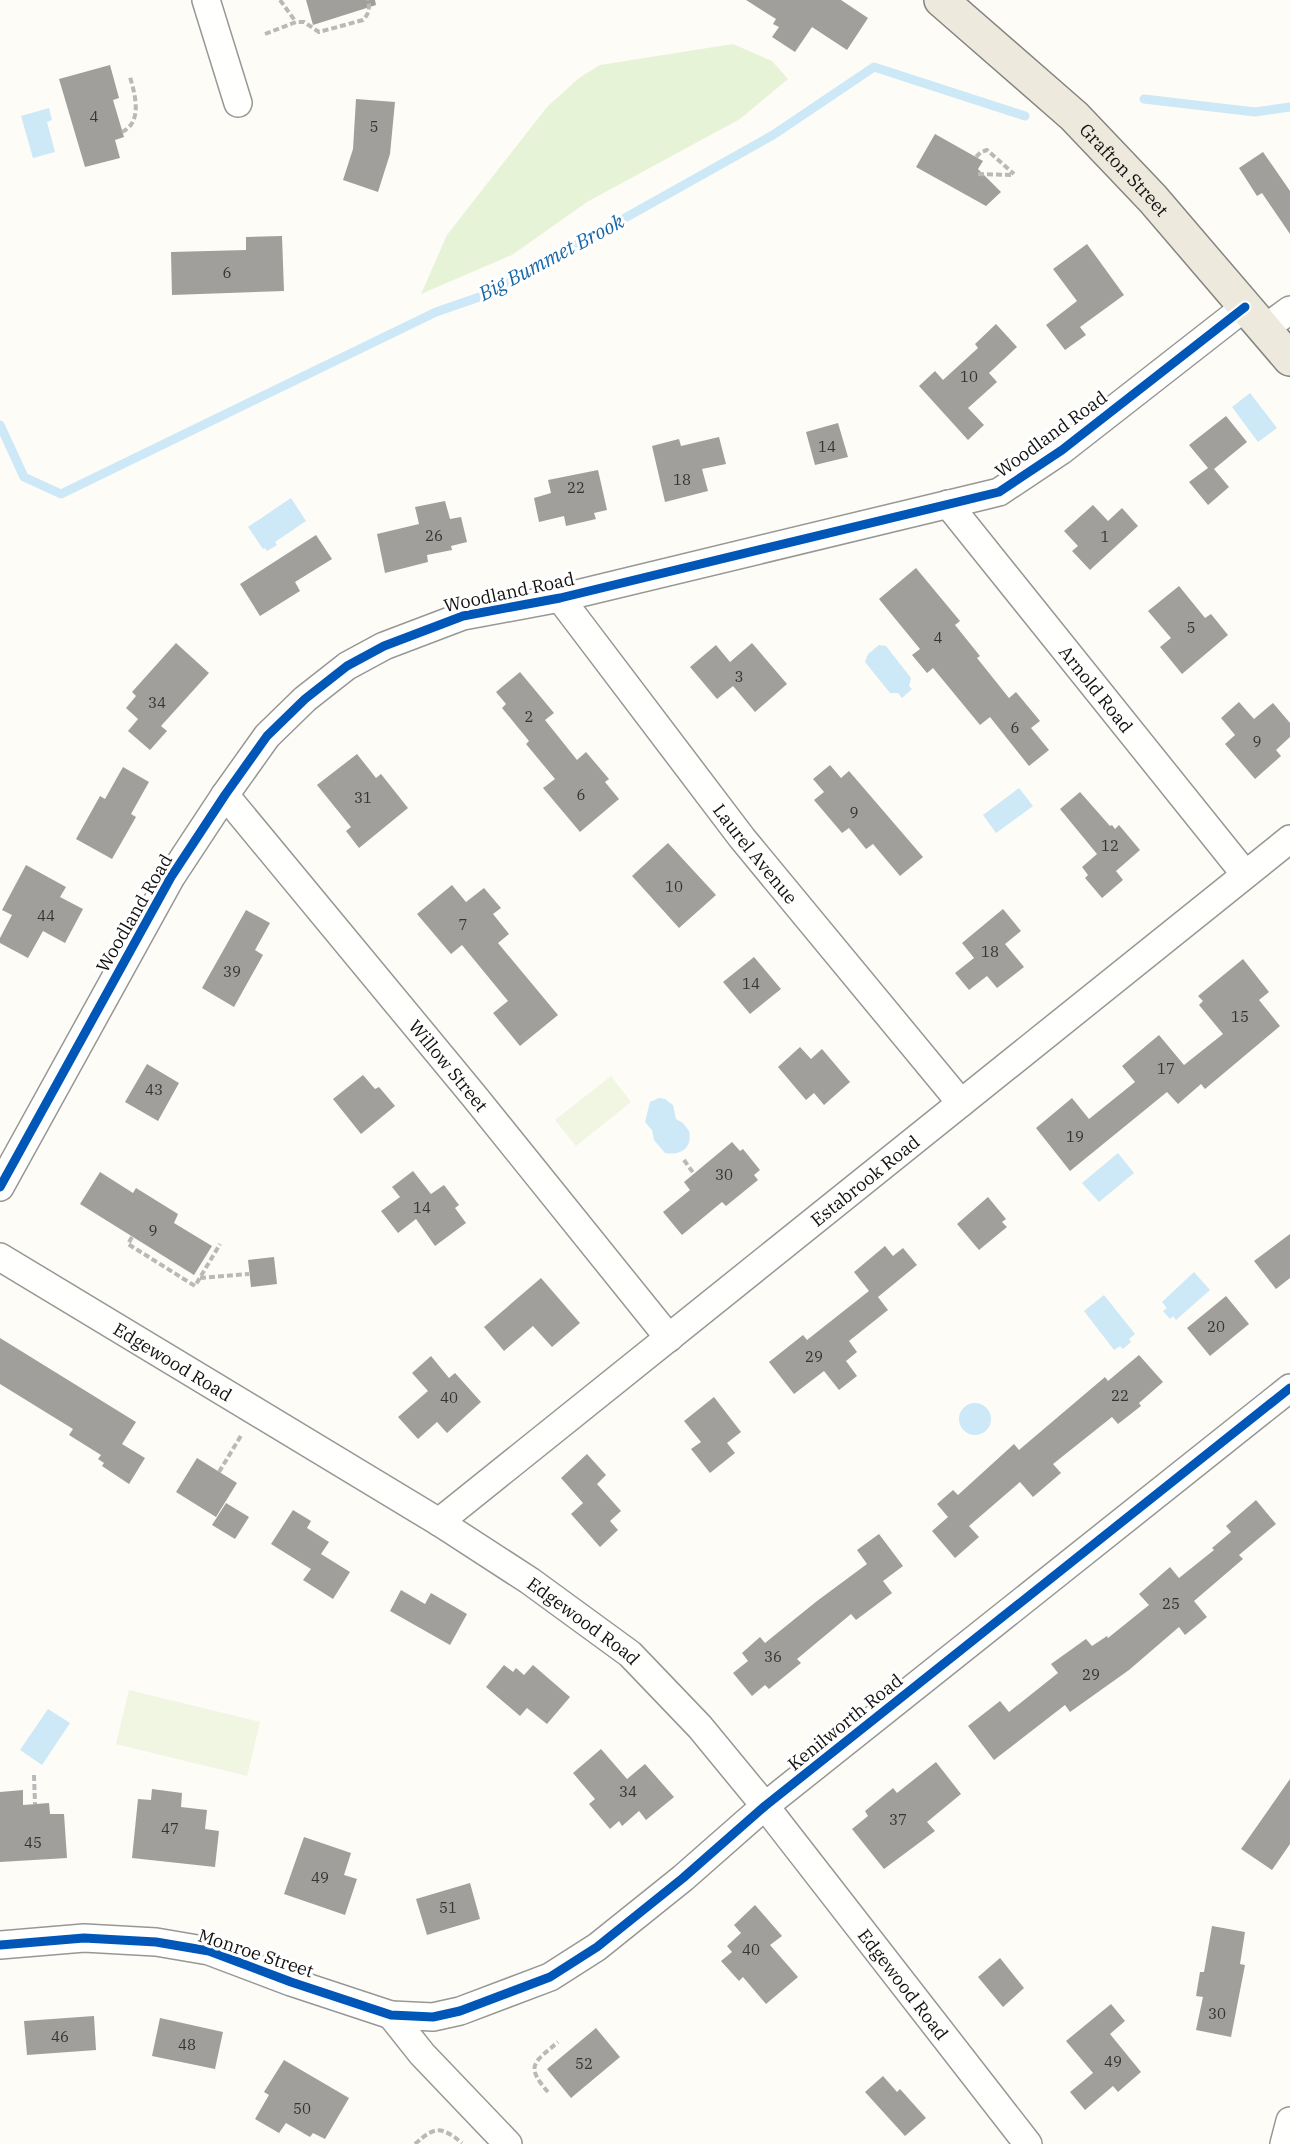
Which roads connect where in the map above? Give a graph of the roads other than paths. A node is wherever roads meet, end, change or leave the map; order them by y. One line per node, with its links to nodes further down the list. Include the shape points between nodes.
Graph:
1 (206, 0): 3 (street)
2 (941, 0): 5 (main road, Grafton Street, via 1074,116)
3 (238, 103)
4 (1290, 310): 5 (street, Woodland Road)
5 (1255, 318): 6 (main road, Grafton Street); 7 (street, Woodland Road, via 999,492)
6 (1290, 359)
7 (948, 504): 8 (street, Woodland Road); 11 (street, Arnold Road)
8 (560, 598): 9 (street, Woodland Road, via 463,616 384,646 347,666 267,736); 12 (street, Laurel Avenue, via 741,838)
9 (225, 795): 13 (street, Woodland Road, via 171,877); 15 (street, Willow Street)
10 (1290, 839): 11 (street, Estabrook Road)
11 (1245, 874): 12 (street, Estabrook Road)
12 (962, 1103): 15 (street, Estabrook Road)
13 (0, 1187)
14 (0, 1257): 17 (street, Edgewood Road)
15 (669, 1338): 17 (street, Estabrook Road)
16 (1290, 1388): 18 (street, Kenilworth Road)
17 (439, 1522): 18 (street, Edgewood Road, via 530,1581 630,1654 700,1727)
18 (765, 1806): 20 (street, Kenilworth Road, via 597,1947 550,1977 460,2011 433,2017); 23 (street, Edgewood Road)
19 (0, 1945): 20 (street, Monroe Street, via 84,1938 156,1942 209,1951)
20 (391, 2015): 22 (street, via 422,2054)
21 (1290, 2121): 24 (street)
22 (508, 2144)
23 (1028, 2144)
24 (1284, 2144)

